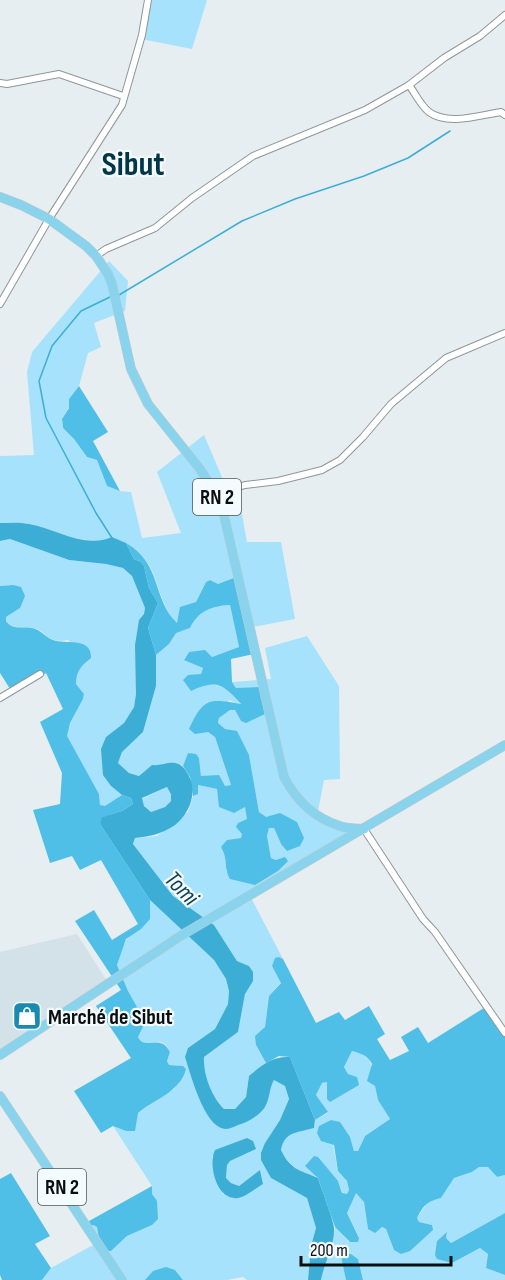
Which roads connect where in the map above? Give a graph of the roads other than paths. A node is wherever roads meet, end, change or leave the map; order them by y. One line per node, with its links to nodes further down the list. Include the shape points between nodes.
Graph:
1 (148, 0): 5 (street, via 142,35)
2 (505, 15): 4 (street)
3 (0, 83): 5 (street, via 59,74)
4 (409, 85): 6 (street, via 429,112 440,117 454,119 501,112); 9 (street, via 365,110 253,156 155,228)
5 (123, 96): 8 (street, via 122,105)
6 (505, 115)
7 (0, 197): 8 (main road, RN 2)
8 (49, 219): 9 (main road, RN 2); 10 (street)
9 (96, 256): 12 (main road, RN 2, via 115,293 131,369 148,404 201,469)
10 (0, 304)
11 (505, 333): 12 (street, via 446,358 391,404 340,460 322,470)
12 (216, 494): 16 (main road, RN 2, via 284,777 306,808 341,827)
13 (40, 674): 14 (street)
14 (0, 698)
15 (505, 745): 16 (main road)
16 (363, 829): 17 (street); 18 (main road, via 182,935)
17 (505, 1033)
18 (0, 1055)
19 (0, 1096): 20 (main road, RN 2)
20 (123, 1280)

